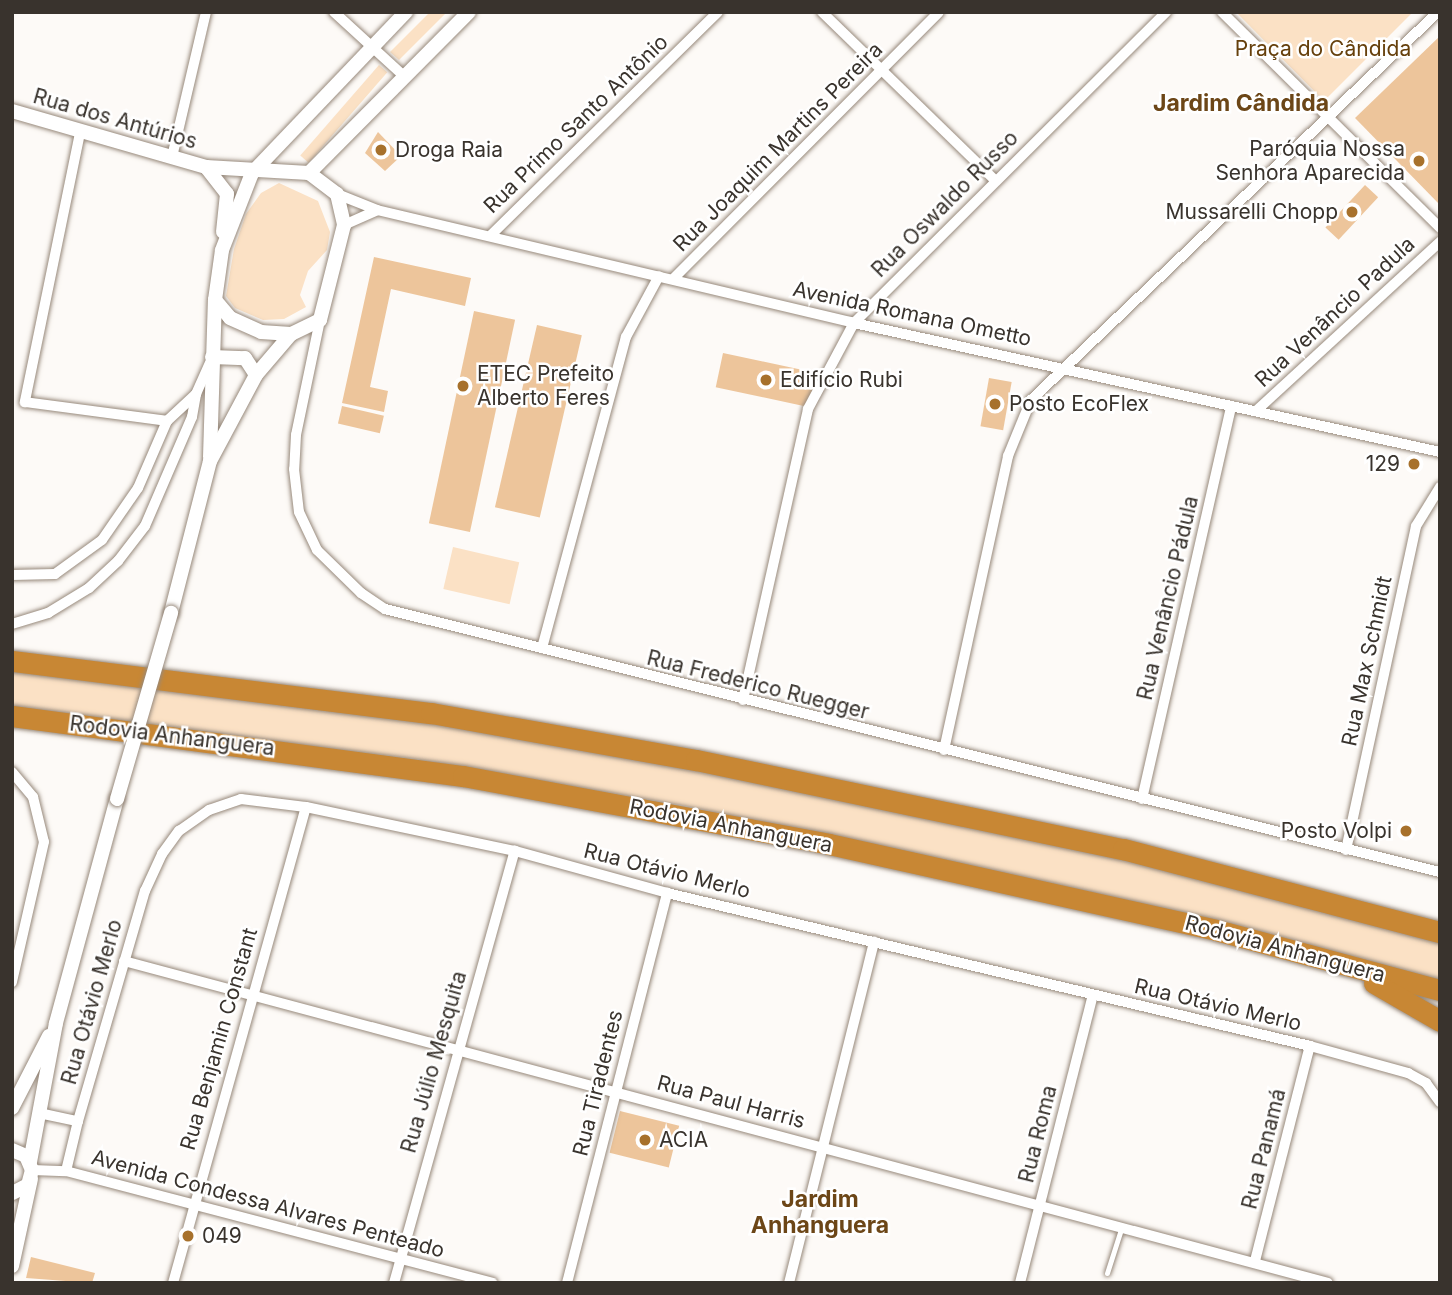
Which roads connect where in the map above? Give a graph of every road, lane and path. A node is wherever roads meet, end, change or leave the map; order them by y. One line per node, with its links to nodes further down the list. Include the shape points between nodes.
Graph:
1 (206, 12): 17 (street)
2 (334, 12): 11 (street)
3 (406, 12): 11 (street)
4 (468, 12): 13 (street)
5 (718, 12): 26 (street, Rua Primo Santo Antônio)
6 (822, 12): 12 (street)
7 (939, 12): 12 (street, Rua Joaquim Martins Pereira)
8 (1166, 12): 21 (street, Rua Oswaldo Russo)
9 (1222, 12): 15 (street)
10 (1438, 12): 15 (street)
11 (372, 46): 13 (street); 19 (street)
12 (881, 71): 21 (street); 30 (street, Rua Joaquim Martins Pereira)
13 (405, 77): 20 (street)
14 (12, 111): 16 (street, Rua dos Antúrios)
15 (1331, 118): 25 (street); 36 (street)
16 (80, 132): 17 (street, Rua dos Antúrios); 41 (street, via 25,402)
17 (172, 157): 18 (street, Rua dos Antúrios)
18 (206, 167): 19 (street, Rua dos Antúrios); 28 (street, Rua dos Antúrios, via 227,194)
19 (252, 173): 20 (street); 28 (street)
20 (309, 173): 22 (street)
21 (995, 180): 33 (street, Rua Oswaldo Russo)
22 (337, 194): 23 (street, Avenida Romana Ometto); 24 (street)
23 (377, 209): 24 (street); 26 (street, Avenida Romana Ometto)
24 (344, 225): 32 (street)
25 (1440, 228)
26 (491, 234): 29 (street, Avenida Romana Ometto)
27 (1440, 242): 40 (street, Rua Venâncio Padula)
28 (222, 250): 31 (street)
29 (659, 276): 30 (street, Avenida Romana Ometto); 47 (street, via 626,337)
30 (674, 278): 33 (street, Avenida Romana Ometto)
31 (215, 300): 34 (street, via 240,323 261,332); 35 (street)
32 (320, 320): 34 (street); 47 (street, Rua Frederico Ruegger, via 296,435 294,469 299,512 317,550 361,593 385,609)
33 (854, 323): 36 (street, Avenida Romana Ometto); 49 (street, Rua Oswaldo Russo, via 808,409)
34 (291, 334): 37 (street)
35 (212, 357): 37 (street, via 245,358); 38 (street); 43 (street)
36 (1070, 368): 39 (street, Avenida Romana Ometto); 51 (street, via 1031,400 1008,456)
37 (256, 375): 43 (street)
38 (195, 394): 41 (street); 46 (street, via 192,417 166,483 145,526 118,561 89,588 48,613)
39 (1231, 406): 40 (street, Avenida Romana Ometto); 53 (street, Rua Venâncio Pádula)
40 (1256, 411): 42 (street, Avenida Romana Ometto)
41 (167, 421): 45 (street, via 138,488 103,540 55,574)
42 (1440, 452)
43 (210, 461): 72 (street, bridge)
44 (1440, 487): 55 (street, Rua Max Schmidt, via 1416,526)
45 (12, 575)
46 (12, 624)
47 (542, 648): 49 (street, Rua Frederico Ruegger)
48 (12, 661): 59 (highway, via 431,713 683,758 927,805)
49 (743, 701): 51 (street, Rua Frederico Ruegger)
50 (12, 716): 61 (highway, Rodovia Anhanguera, via 517,785 841,846)
51 (944, 750): 53 (street, Rua Frederico Ruegger)
52 (12, 772): 64 (street, via 33,797 44,842)
53 (1142, 799): 55 (street, Rua Frederico Ruegger)
54 (306, 807): 56 (street, Rua Otávio Merlo); 66 (street, Rua Otávio Merlo, via 241,799 209,810 179,831 145,891); 70 (street, Rua Benjamin Constant)
55 (1346, 850): 57 (street, Rua Frederico Ruegger)
56 (515, 851): 58 (street, Rua Otávio Merlo); 74 (street, Rua Júlio Mesquita)
57 (1440, 872)
58 (667, 893): 65 (street, Rua Otávio Merlo); 75 (street, Rua Tiradentes)
59 (1360, 909): 60 (highway); 63 (highway)
60 (1440, 916)
61 (1216, 930): 68 (highway, Rodovia Anhanguera); 71 (highway, via 1347,972 1399,994)
62 (12, 932): 64 (street)
63 (1440, 932)
64 (25, 935): 67 (street)
65 (874, 941): 69 (street, Rua Otávio Merlo); 80 (street)
66 (124, 961): 70 (street, Rua Paul Harris); 79 (street, Rua Otávio Merlo)
67 (12, 982)
68 (1440, 990)
69 (1093, 995): 73 (street, Rua Otávio Merlo); 86 (street, Rua Roma)
70 (252, 996): 74 (street, Rua Paul Harris); 85 (street, Rua Benjamin Constant)
71 (1440, 1021)
72 (56, 1023): 77 (street); 78 (street)
73 (1310, 1046): 76 (street, Rua Otávio Merlo, via 1408,1073 1426,1083); 90 (street, Rua Panamá)
74 (456, 1051): 75 (street, Rua Paul Harris); 89 (street, Rua Júlio Mesquita)
75 (615, 1091): 80 (street, Rua Paul Harris); 96 (street, Rua Tiradentes)
76 (1440, 1102)
77 (12, 1108)
78 (39, 1113): 79 (street); 82 (street)
79 (78, 1121): 83 (street, Rua Otávio Merlo)
80 (822, 1145): 86 (street, Rua Paul Harris); 97 (street)
81 (12, 1150): 82 (street)
82 (31, 1170): 83 (street, Avenida Condessa Alvares Penteado); 84 (street); 87 (street)
83 (66, 1171): 85 (street, Avenida Condessa Alvares Penteado)
84 (12, 1192)
85 (193, 1203): 89 (street, Avenida Condessa Alvares Penteado); 93 (street, Rua Benjamin Constant)
86 (1039, 1205): 88 (street, Rua Paul Harris); 98 (street, Rua Roma)
87 (17, 1226): 91 (street)
88 (1121, 1229): 90 (street, Rua Paul Harris); 92 (lane)
89 (401, 1258): 94 (street, Rua Júlio Mesquita); 95 (street, Avenida Condessa Alvares Penteado)
90 (1255, 1261): 99 (street, Rua Paul Harris)
91 (12, 1266)
92 (1107, 1273)
93 (173, 1283)
94 (394, 1283)
95 (493, 1283)
96 (567, 1283)
97 (789, 1283)
98 (1020, 1283)
99 (1328, 1283)

